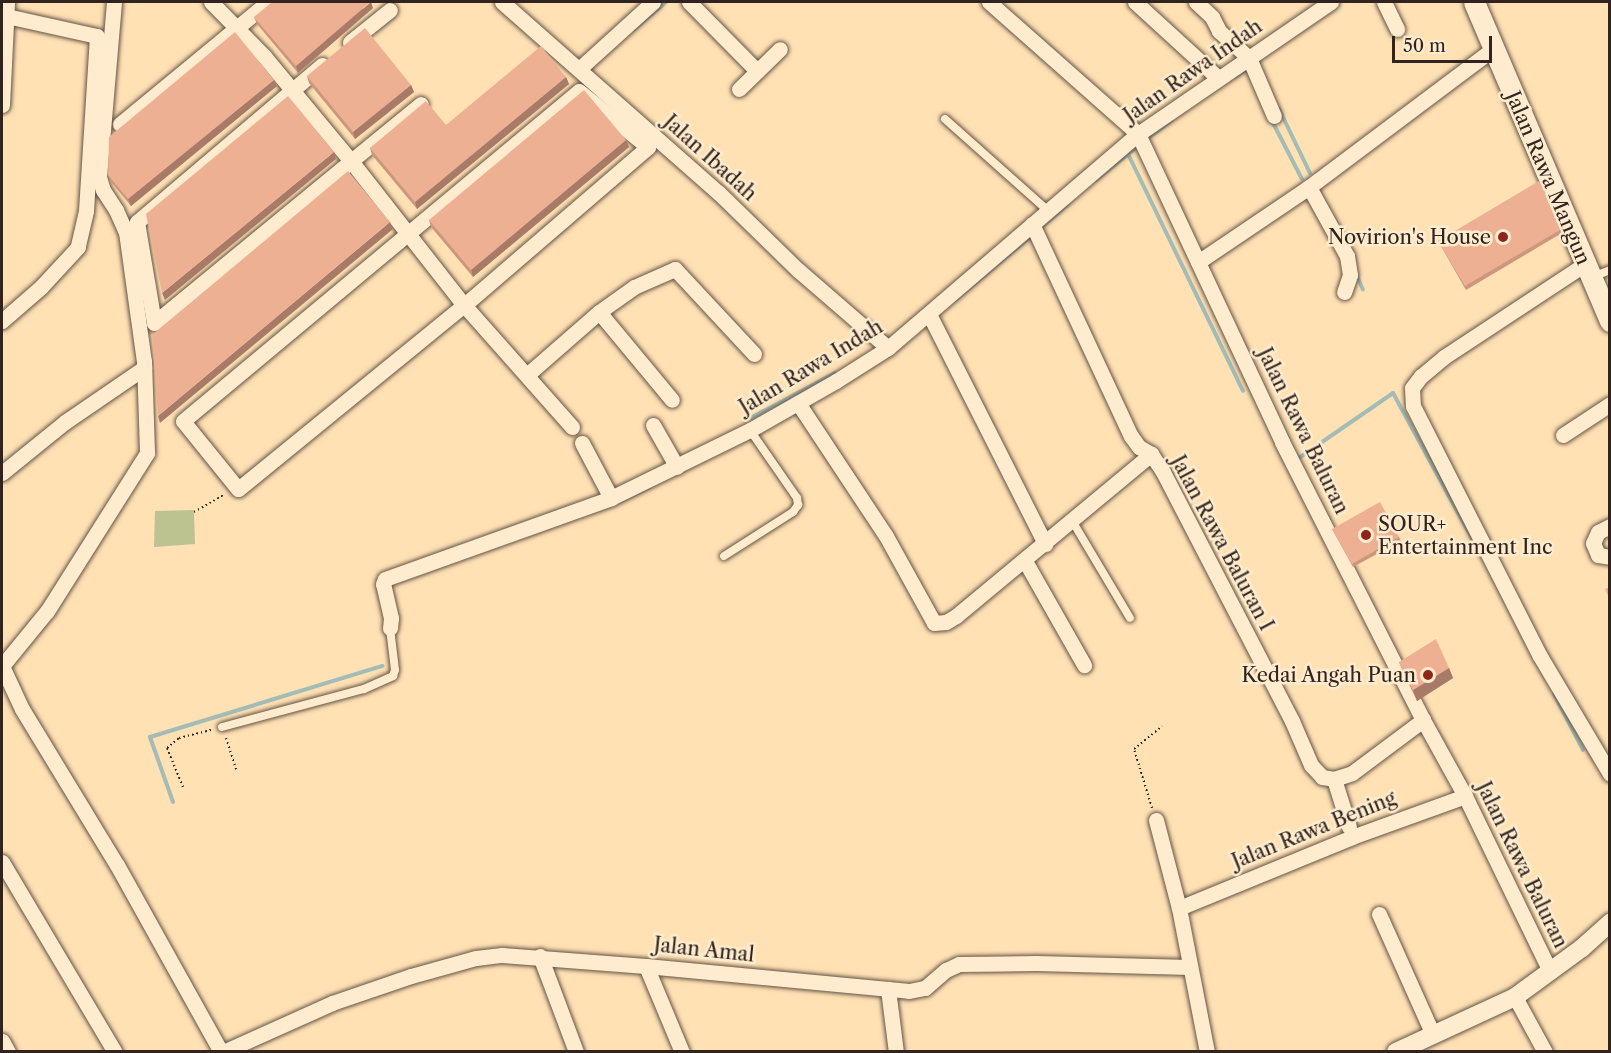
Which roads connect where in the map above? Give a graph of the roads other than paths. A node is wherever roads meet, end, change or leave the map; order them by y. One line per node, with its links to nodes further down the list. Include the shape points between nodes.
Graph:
1 (114, 2): 46 (street, via 99,177 126,232)
2 (211, 2): 15 (street)
3 (268, 2): 15 (street)
4 (502, 2): 20 (street, Jalan Ibadah)
5 (653, 2): 20 (street)
6 (689, 2): 21 (street)
7 (989, 2): 30 (street)
8 (1135, 2): 22 (street)
9 (1196, 2): 19 (street, via 1212,17 1219,31)
10 (1330, 2): 19 (street, Jalan Rawa Indah)
11 (1384, 2): 16 (street)
12 (1474, 2): 18 (main road, Jalan Rawa Mangun)
13 (390, 10): 24 (street)
14 (5, 11): 26 (street); 43 (street, via 97,36 86,212 78,247)
15 (237, 27): 24 (street); 29 (street)
16 (1397, 29)
17 (780, 49): 21 (street)
18 (1493, 50): 32 (street); 37 (main road, Jalan Rawa Mangun)
19 (1249, 58): 22 (street, Jalan Rawa Indah); 27 (street)
20 (579, 69): 44 (street, Jalan Ibadah)
21 (757, 71): 23 (street)
22 (1217, 77): 30 (street, Jalan Rawa Indah)
23 (739, 89)
24 (292, 90): 31 (street); 31 (street, via 137,222 154,323)
25 (421, 104): 31 (street)
26 (2, 105)
27 (1274, 116)
28 (945, 119): 33 (lane)
29 (120, 124)
30 (1138, 134): 33 (street, Jalan Rawa Indah); 36 (street, Jalan Rawa Baluran)
31 (351, 161): 35 (street)
32 (1309, 187): 36 (street); 38 (street, via 1347,256 1350,274)
33 (1046, 209): 34 (street, Jalan Rawa Indah)
34 (1032, 224): 41 (street, Jalan Rawa Indah); 56 (street, Jalan Rawa Baluran I, via 1131,436)
35 (408, 232): 39 (street); 39 (street, via 579,91 648,147); 39 (street, via 183,422 238,489)
36 (1198, 262): 69 (street, Jalan Rawa Baluran, via 1282,442)
37 (1595, 271): 42 (main road, Jalan Rawa Mangun); 71 (street, via 1444,357 1412,388 1413,406 1540,656)
38 (1344, 292)
39 (464, 304): 47 (street)
40 (599, 312): 45 (street, via 634,287 675,269); 47 (street); 48 (street)
41 (929, 314): 44 (street, Jalan Rawa Indah); 62 (street)
42 (1609, 319)
43 (2, 321)
44 (888, 348): 49 (street, Jalan Rawa Indah)
45 (754, 354)
46 (144, 368): 58 (street, via 65,422); 90 (street, via 144,461 46,611 2,666 22,709 117,865)
47 (528, 374): 52 (street)
48 (672, 400)
49 (798, 403): 53 (street, Jalan Rawa Indah); 65 (street, via 886,536 934,623 956,616)
50 (1610, 404): 54 (street)
51 (653, 425): 57 (street)
52 (572, 427)
53 (750, 430): 57 (street, Jalan Rawa Indah); 63 (lane, via 798,505)
54 (1563, 435)
55 (582, 443): 59 (street)
56 (1151, 454): 60 (street); 72 (street, Jalan Rawa Baluran I, via 1311,765 1322,777)
57 (677, 467): 59 (street, Jalan Rawa Indah)
58 (2, 473)
59 (611, 498): 67 (street, Jalan Rawa Indah, via 385,579)
60 (1071, 519): 62 (street); 66 (lane)
61 (1610, 526): 64 (street, via 1598,532 1593,543 1598,555)
62 (1045, 544): 65 (street)
63 (724, 556)
64 (1610, 557)
65 (1024, 561): 68 (street)
66 (1130, 618)
67 (390, 628): 70 (lane, via 393,676 364,689)
68 (1084, 665)
69 (1423, 720): 72 (street, via 1352,773); 73 (street, Jalan Rawa Baluran)
70 (222, 727)
71 (1610, 774)
72 (1334, 779): 75 (street)
73 (1465, 796): 77 (street, Jalan Rawa Bening, via 1352,837); 83 (street, Jalan Rawa Baluran)
74 (1156, 820): 77 (street)
75 (1349, 827)
76 (2, 862): 89 (street)
77 (1179, 908): 82 (street)
78 (1379, 914): 86 (street)
79 (1610, 923): 83 (street)
80 (540, 956): 81 (street, Jalan Amal); 90 (street, Jalan Amal, via 476,958 411,976 332,1003); 91 (street)
81 (646, 966): 84 (street, Jalan Amal); 92 (street)
82 (1190, 967): 84 (street, Jalan Amal, via 959,964 925,988 909,992); 94 (street)
83 (1550, 971): 85 (street)
84 (888, 989): 93 (street)
85 (1515, 997): 86 (street); 96 (street)
86 (1433, 1035): 95 (street)
87 (2, 1041): 88 (street)
88 (8, 1052)
89 (115, 1052)
90 (222, 1052)
91 (576, 1052)
92 (682, 1052)
93 (896, 1052)
94 (1207, 1052)
95 (1396, 1052)
96 (1545, 1052)

